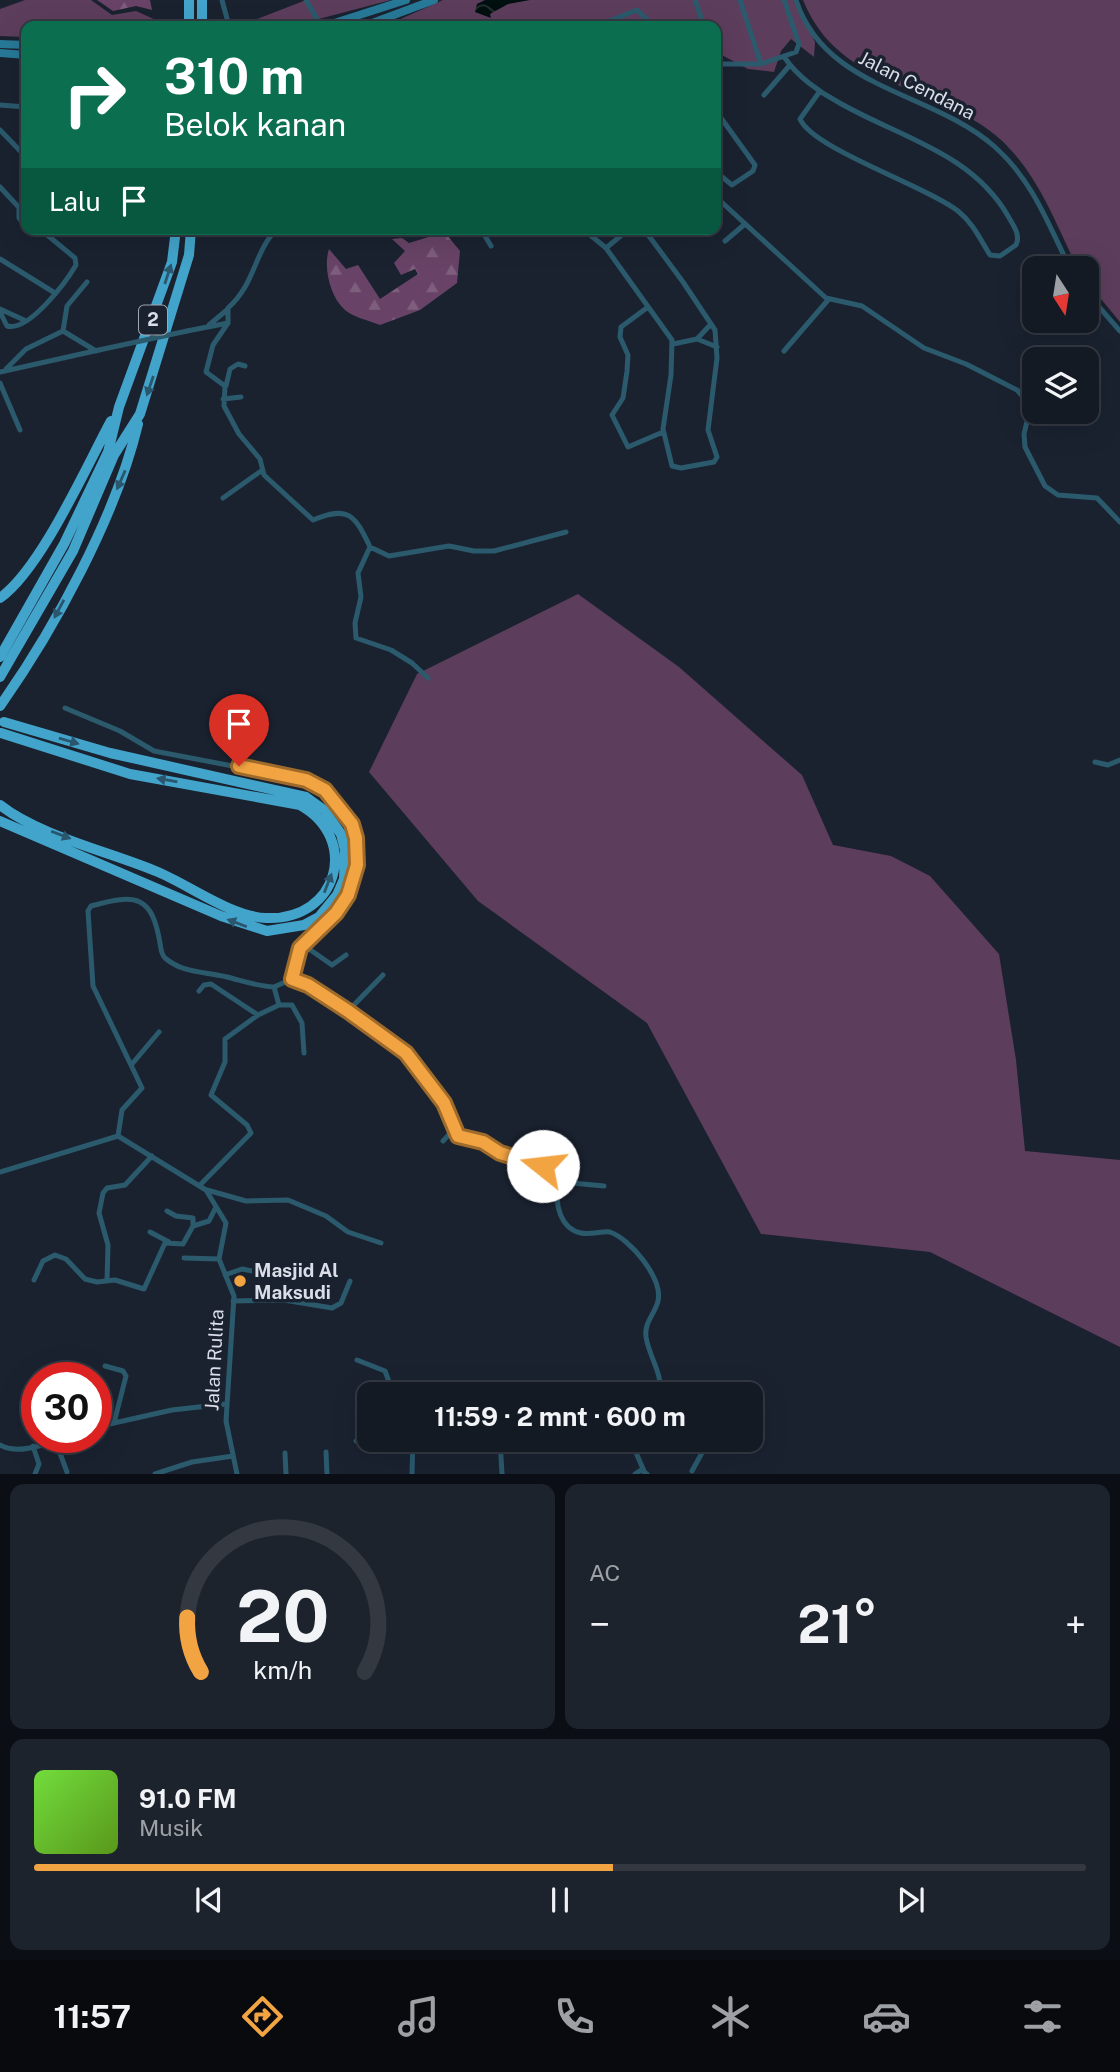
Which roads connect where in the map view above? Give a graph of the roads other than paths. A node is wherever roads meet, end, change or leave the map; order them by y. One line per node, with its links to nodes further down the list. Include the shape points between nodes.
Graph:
1 (189, 0): 11 (highway)
2 (202, 0): 12 (highway)
3 (222, 0): 13 (street)
4 (306, 0): 14 (street)
5 (406, 0): 15 (street)
6 (434, 0): 16 (street)
7 (695, 0): 19 (street)
8 (740, 0): 26 (street)
9 (784, 0): 24 (street, via 799,44 796,52)
10 (796, 0): 52 (street, Jalan Cendana, via 815,39 839,63 968,127 1009,161 1041,204)
11 (189, 21)
12 (202, 21)
13 (228, 21)
14 (320, 21)
15 (352, 21)
16 (377, 21)
17 (613, 21): 18 (street, via 637,10)
18 (649, 21)
19 (702, 21)
20 (0, 44): 21 (street)
21 (21, 45)
22 (0, 53): 23 (street)
23 (21, 55)
24 (785, 58): 26 (street); 27 (street)
25 (721, 63): 26 (street)
26 (761, 65)
27 (789, 65): 28 (street); 29 (street)
28 (820, 91): 28 (street, via 968,169 1006,212 1018,236 1016,245 1000,256 990,255 972,225 955,209 824,142 800,122)
29 (764, 95)
30 (0, 105): 31 (street)
31 (21, 107)
32 (721, 118): 35 (street, via 755,165 732,185)
33 (0, 130): 34 (street)
34 (21, 152)
35 (721, 176)
36 (0, 187): 38 (street)
37 (721, 202): 40 (street)
38 (19, 208): 39 (street)
39 (21, 220)
40 (746, 224): 49 (street); 56 (street)
41 (47, 235): 55 (street, via 77,262)
42 (175, 235): 78 (highway, 2, one-way to 42, via 172,262)
43 (190, 235): 79 (highway, 2, one-way to 79)
44 (273, 235): 59 (street, via 248,287)
45 (485, 235): 50 (street)
46 (590, 235): 51 (street)
47 (622, 235): 51 (street)
48 (648, 235): 63 (street)
49 (726, 241)
50 (491, 246)
51 (606, 248): 57 (street)
52 (1065, 256)
53 (0, 259): 55 (street)
54 (87, 282): 65 (street, via 67,306)
55 (55, 293): 61 (street)
56 (828, 299): 71 (street); 84 (street, via 862,306 924,348 1017,390 1030,412 1024,434 1027,452 1046,489 1058,495 1097,498)
57 (648, 307): 68 (street); 81 (street, via 621,327 620,337 628,351 627,371 623,398 612,415 628,447)
58 (1099, 307): 66 (street)
59 (228, 308): 62 (street); 64 (street)
60 (0, 311): 61 (street); 61 (street, via 9,328)
61 (24, 320)
62 (228, 323): 64 (street); 75 (street, via 205,367 209,377)
63 (711, 324): 67 (street); 69 (street)
64 (209, 325): 70 (street, bridge)
65 (64, 331): 70 (street); 73 (street, via 26,348)
66 (1120, 331)
67 (697, 339): 68 (street); 69 (street)
68 (673, 344): 81 (street)
69 (717, 347): 81 (street, via 707,425 717,460 675,468)
70 (97, 350): 73 (street)
71 (784, 351)
72 (245, 366): 75 (street, via 230,369)
73 (3, 371)
74 (0, 383): 80 (street)
75 (226, 387): 77 (street)
76 (241, 397): 77 (street)
77 (223, 399): 82 (street, via 239,435 260,459)
78 (119, 407): 86 (highway, 2, via 108,452); 88 (highway, via 26,571)
79 (140, 414): 86 (highway, 2); 92 (highway, one-way to 92, via 129,462 89,551 28,666)
80 (20, 430)
81 (663, 432)
82 (261, 471): 83 (street); 87 (street, via 313,520 332,511 351,518)
83 (223, 498)
84 (1120, 522)
85 (566, 532): 87 (street, via 494,551 449,546 388,556)
86 (68, 547): 89 (highway, 2)
87 (370, 547): 91 (street, via 358,570 356,638 391,650)
88 (0, 598)
89 (5, 657): 90 (highway, 2)
90 (0, 677)
91 (428, 678)
92 (0, 706)
93 (65, 708): 99 (street, via 87,714 154,751 287,775 325,790 352,824 357,865 348,895 336,913)
94 (2, 727): 97 (highway, one-way to 94, via 37,825 261,918 305,913 328,889 332,876 335,859 325,827 300,805 130,774); 98 (highway, one-way to 98, via 306,797 324,810 341,834 344,879 319,917 304,925 267,931 221,916)
95 (1120, 760): 96 (street, via 1108,765)
96 (1095, 762)
97 (0, 805)
98 (0, 821)
99 (303, 944): 100 (street, via 332,965); 102 (street)
100 (346, 955)
101 (383, 975): 106 (street)
102 (292, 979): 103 (street); 106 (street)
103 (274, 987): 105 (street); 110 (street, via 191,972 166,958 155,915 146,904 131,901 91,906 93,986)
104 (199, 991): 107 (street, via 211,984)
105 (278, 1005): 107 (street); 109 (street, via 292,1004 300,1017)
106 (348, 1011): 111 (street, via 406,1053 437,1093)
107 (258, 1015): 118 (street, via 225,1039 225,1062 211,1095 251,1133)
108 (159, 1032): 110 (street)
109 (304, 1053)
110 (132, 1064): 112 (street, via 142,1088 122,1110)
111 (454, 1128): 113 (street); 116 (street, via 463,1139 537,1162)
112 (118, 1136): 114 (street); 115 (street)
113 (443, 1142)
114 (152, 1156): 118 (street); 130 (street, via 125,1185 103,1193 99,1209 108,1240)
115 (0, 1172)
116 (560, 1186): 117 (street); 136 (street, via 558,1209 565,1222 580,1233 616,1234 653,1278 658,1300 646,1334)
117 (604, 1186)
118 (203, 1187): 119 (street); 124 (street, via 246,1201 288,1200 326,1216 348,1232)
119 (216, 1207): 121 (street, via 209,1221); 126 (street, via 226,1223)
120 (167, 1211): 121 (street, via 193,1218)
121 (193, 1226): 123 (street, via 183,1244)
122 (150, 1232): 123 (street)
123 (170, 1242): 130 (street, via 164,1245 144,1289)
124 (381, 1243)
125 (184, 1258): 126 (street)
126 (219, 1259): 127 (street, Jalan Rulita)
127 (225, 1275): 128 (street, via 241,1269); 132 (street, Jalan Rulita)
128 (272, 1275)
129 (34, 1280): 130 (street, via 43,1261 55,1255 66,1259 82,1278)
130 (107, 1281)
131 (350, 1281): 132 (street, via 341,1303 332,1308 284,1300)
132 (233, 1301): 137 (street, Jalan Rulita)
133 (357, 1360): 135 (street, via 385,1371)
134 (112, 1369): 138 (street, via 126,1376)
135 (389, 1382)
136 (660, 1382)
137 (226, 1404): 138 (street); 149 (street, Jalan Rulita)
138 (114, 1423)
139 (0, 1445): 140 (street)
140 (21, 1448)
141 (285, 1452): 156 (street)
142 (326, 1452): 157 (street)
143 (413, 1452): 158 (street)
144 (501, 1452): 159 (street)
145 (636, 1452): 151 (street)
146 (703, 1452): 152 (street)
147 (35, 1453): 153 (street, via 39,1464)
148 (60, 1453): 150 (street)
149 (233, 1456): 154 (street); 155 (street, Jalan Rulita)
150 (67, 1472)
151 (645, 1472): 160 (street)
152 (692, 1473)
153 (35, 1474)
154 (155, 1474)
155 (237, 1474)
156 (286, 1474)
157 (327, 1474)
158 (412, 1474)
159 (502, 1474)
160 (635, 1474)

